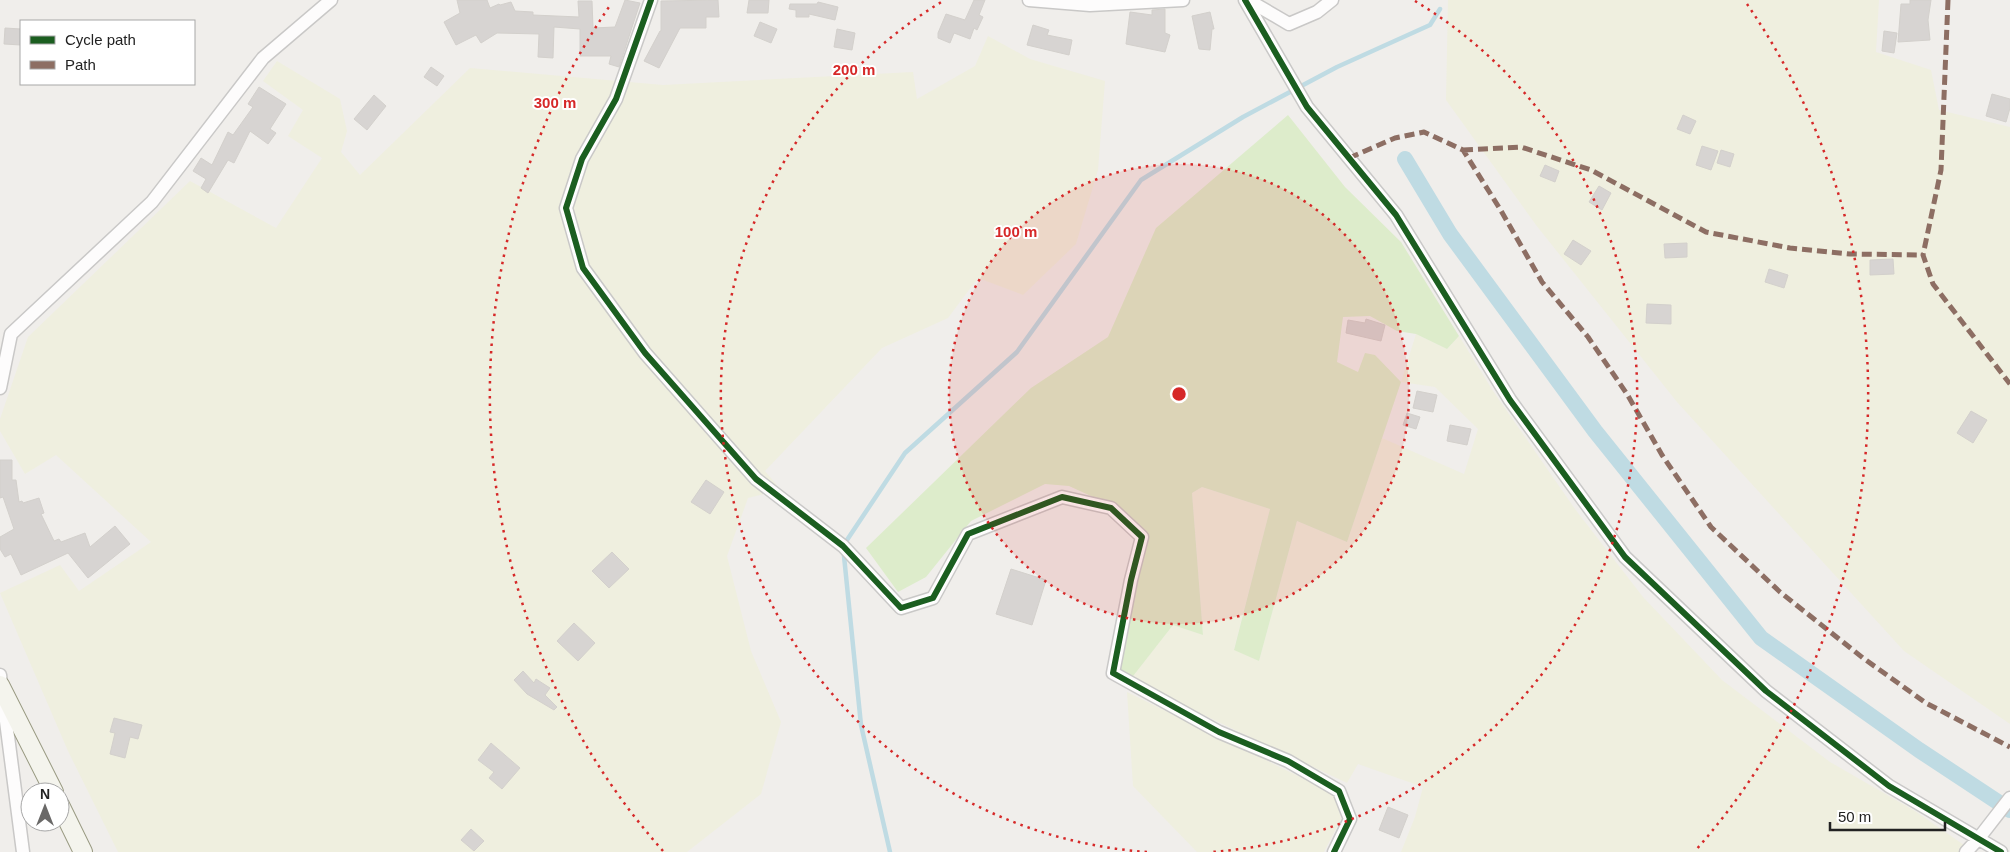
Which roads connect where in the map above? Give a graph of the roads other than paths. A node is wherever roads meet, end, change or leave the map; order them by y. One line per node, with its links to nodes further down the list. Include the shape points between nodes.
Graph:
1 (331, 0): 7 (street, via 263,58 152,202 11,334)
2 (651, 0): 15 (street, via 616,99 582,159 566,208 583,268 645,353 756,479 843,546 901,608 933,598 968,534 1062,497 1111,508 1142,537 1113,672 1219,732 1288,761 1339,791 1350,819)
3 (1029, 0): 4 (street, via 1090,5)
4 (1183, 0)
5 (1247, 0): 6 (street, via 1288,24 1316,12); 12 (street, via 1307,107 1396,215 1510,400 1625,558 1766,691 1889,786)
6 (1332, 0)
7 (0, 388)
8 (1, 682): 9 (street); 13 (street)
9 (49, 782)
10 (2010, 798): 12 (street)
11 (70, 825): 14 (street)
12 (1979, 838): 16 (street); 17 (street)
13 (23, 852)
14 (84, 852)
15 (1334, 852)
16 (1966, 852)
17 (2000, 852)

